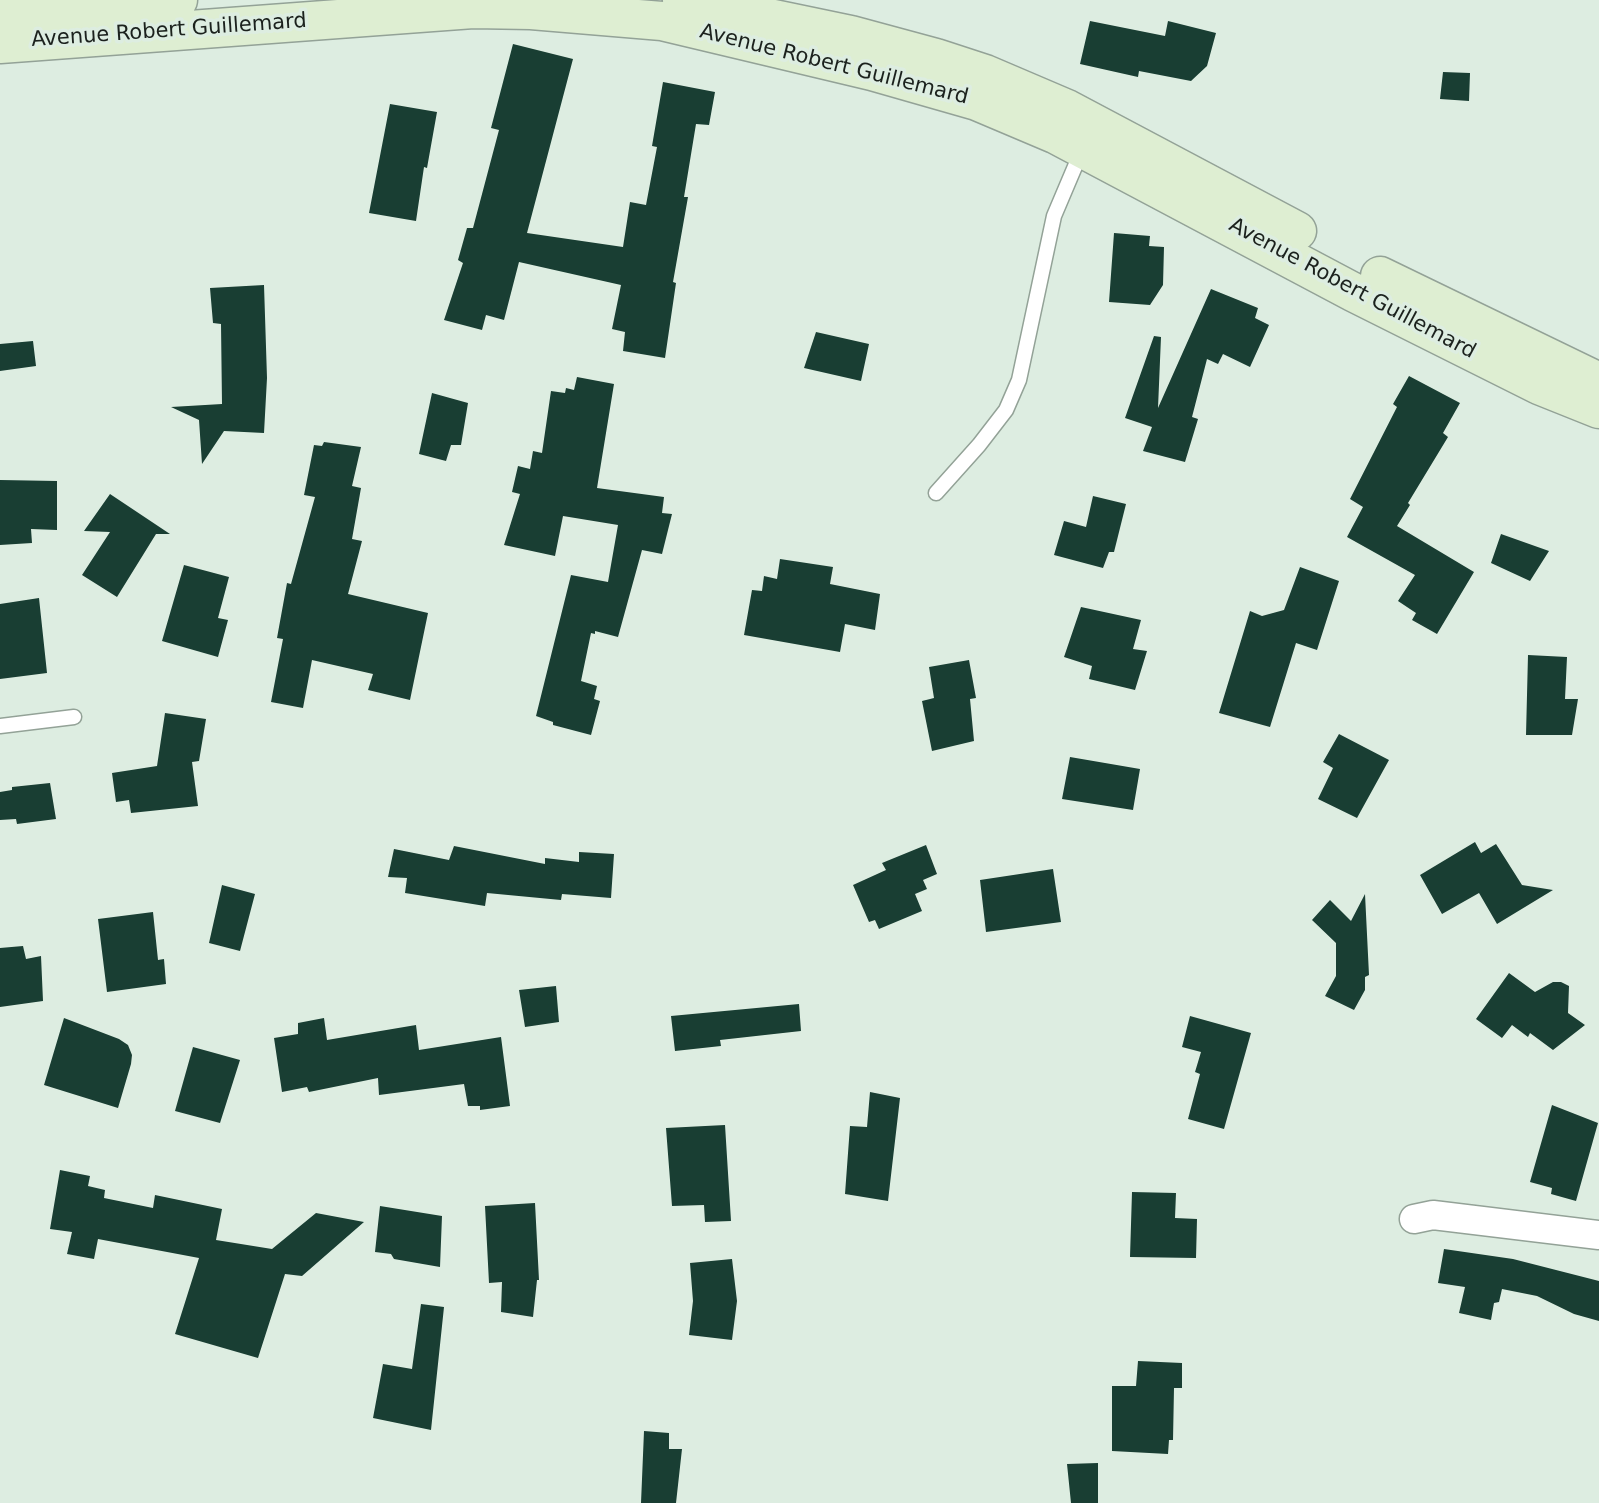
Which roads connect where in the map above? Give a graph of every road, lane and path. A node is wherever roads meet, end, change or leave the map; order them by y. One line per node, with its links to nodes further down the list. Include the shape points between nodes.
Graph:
1 (178, 0): 3 (main road, Avenue Robert Guillemard)
2 (669, 7): 4 (main road, Avenue Robert Guillemard, via 473,9); 5 (main road, Avenue Robert Guillemard)
3 (0, 11)
4 (0, 44)
5 (1087, 135): 6 (main road, Avenue Robert Guillemard, via 1206,181 1366,269); 7 (main road, Avenue Robert Guillemard, via 1353,292 1538,385); 8 (lane, via 1054,216 1019,380 1006,410)
6 (1599, 382)
7 (1599, 409)
8 (936, 493)
9 (74, 717): 10 (lane)
10 (0, 726)
11 (1414, 1219): 12 (street, via 1433,1215)
12 (1599, 1235)

